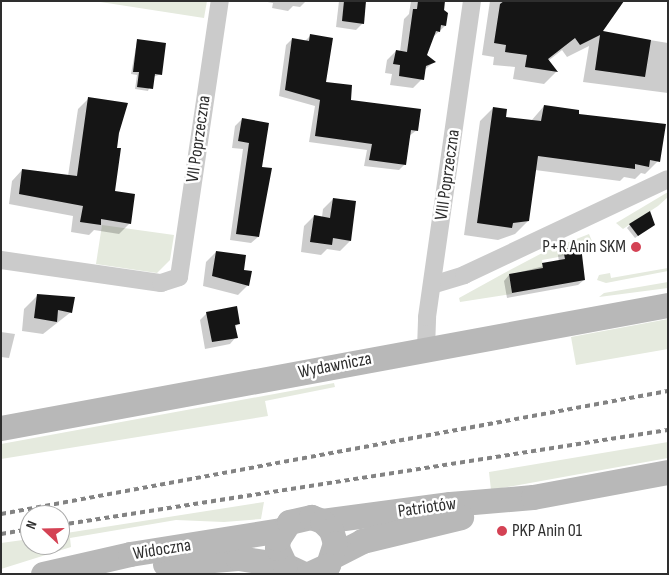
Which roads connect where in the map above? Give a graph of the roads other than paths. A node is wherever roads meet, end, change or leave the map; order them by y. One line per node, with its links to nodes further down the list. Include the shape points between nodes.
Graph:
1 (220, 1): 4 (street, VII Poprzeczna, via 179,277 161,284)
2 (472, 1): 5 (street, VIII Poprzeczna)
3 (668, 179): 5 (street, via 464,275)
4 (1, 260)
5 (432, 284): 7 (street, VIII Poprzeczna)
6 (668, 305): 7 (main road, Wydawnicza)
7 (426, 349): 8 (main road, Wydawnicza)
8 (1, 428)
9 (668, 472): 10 (main road, Patriotów)
10 (533, 497): 11 (main road, Patriotów); 13 (main road, Patriotów, via 480,514 362,541)
11 (322, 521): 12 (main road, via 300,517); 13 (main road, via 331,530 335,543)
12 (282, 530): 13 (main road, via 278,548); 14 (main road, Widoczna, via 130,554)
13 (308, 569): 15 (main road, Widoczna, via 238,558)
14 (43, 574)
15 (58, 574)

